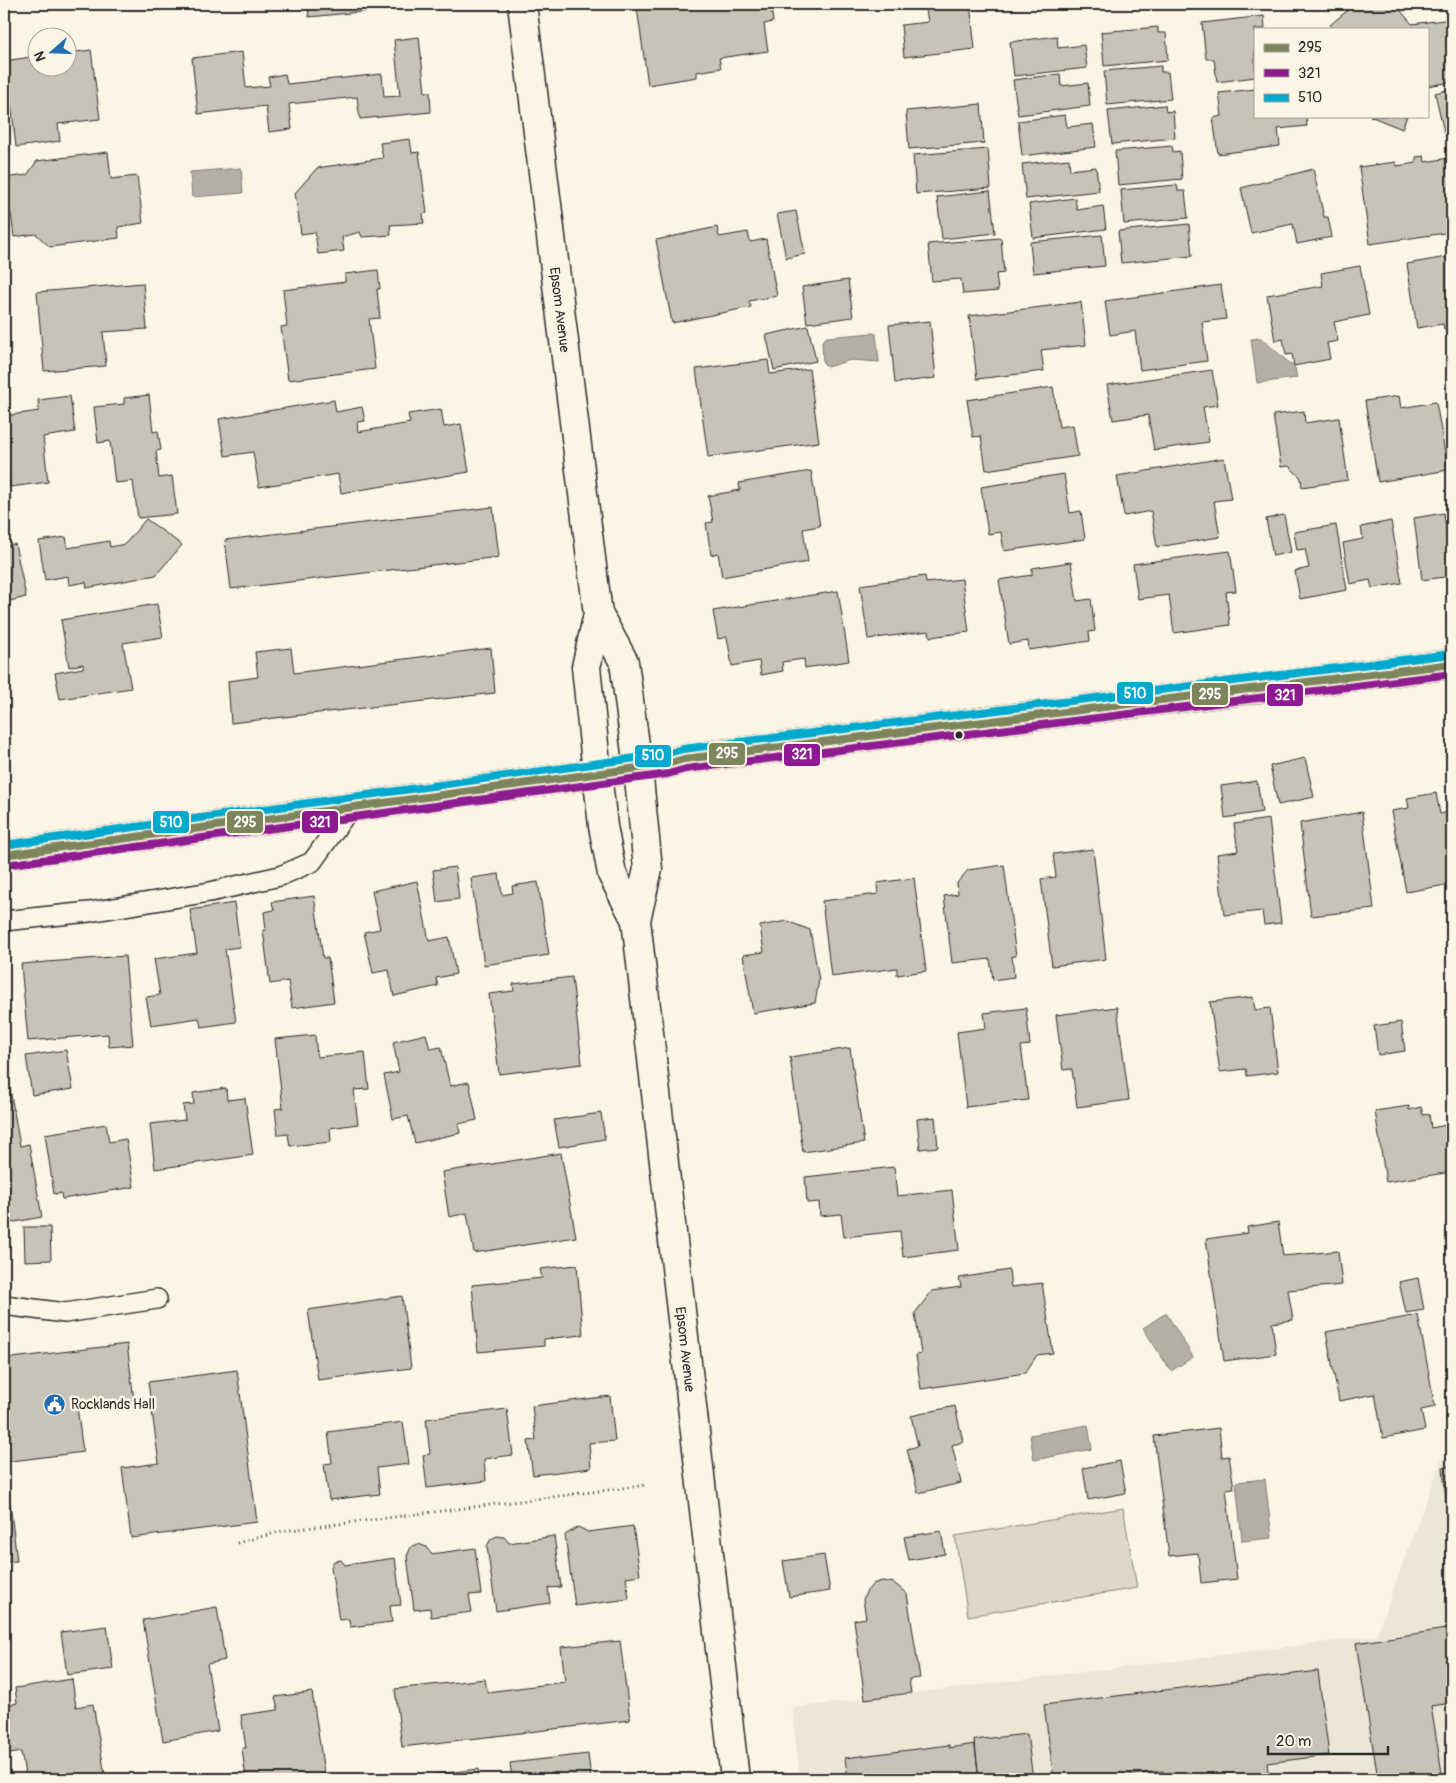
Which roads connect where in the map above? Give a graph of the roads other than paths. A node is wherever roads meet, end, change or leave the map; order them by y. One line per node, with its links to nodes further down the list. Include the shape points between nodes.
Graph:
1 (522, 4): 2 (street, Epsom Avenue)
2 (598, 614): 4 (street, Epsom Avenue, via 624,662); 5 (street, Epsom Avenue, via 586,666)
3 (1452, 664): 4 (street, via 684,759)
4 (638, 768): 5 (street); 8 (street, Epsom Avenue, via 648,869)
5 (597, 773): 6 (street); 8 (street, Epsom Avenue, via 612,874)
6 (351, 807): 7 (street); 9 (lane, via 312,862 280,876 210,892 89,912)
7 (4, 856)
8 (636, 920): 12 (street, Epsom Avenue)
9 (4, 921)
10 (157, 1299): 11 (lane, via 65,1312)
11 (4, 1306)
12 (735, 1779)

